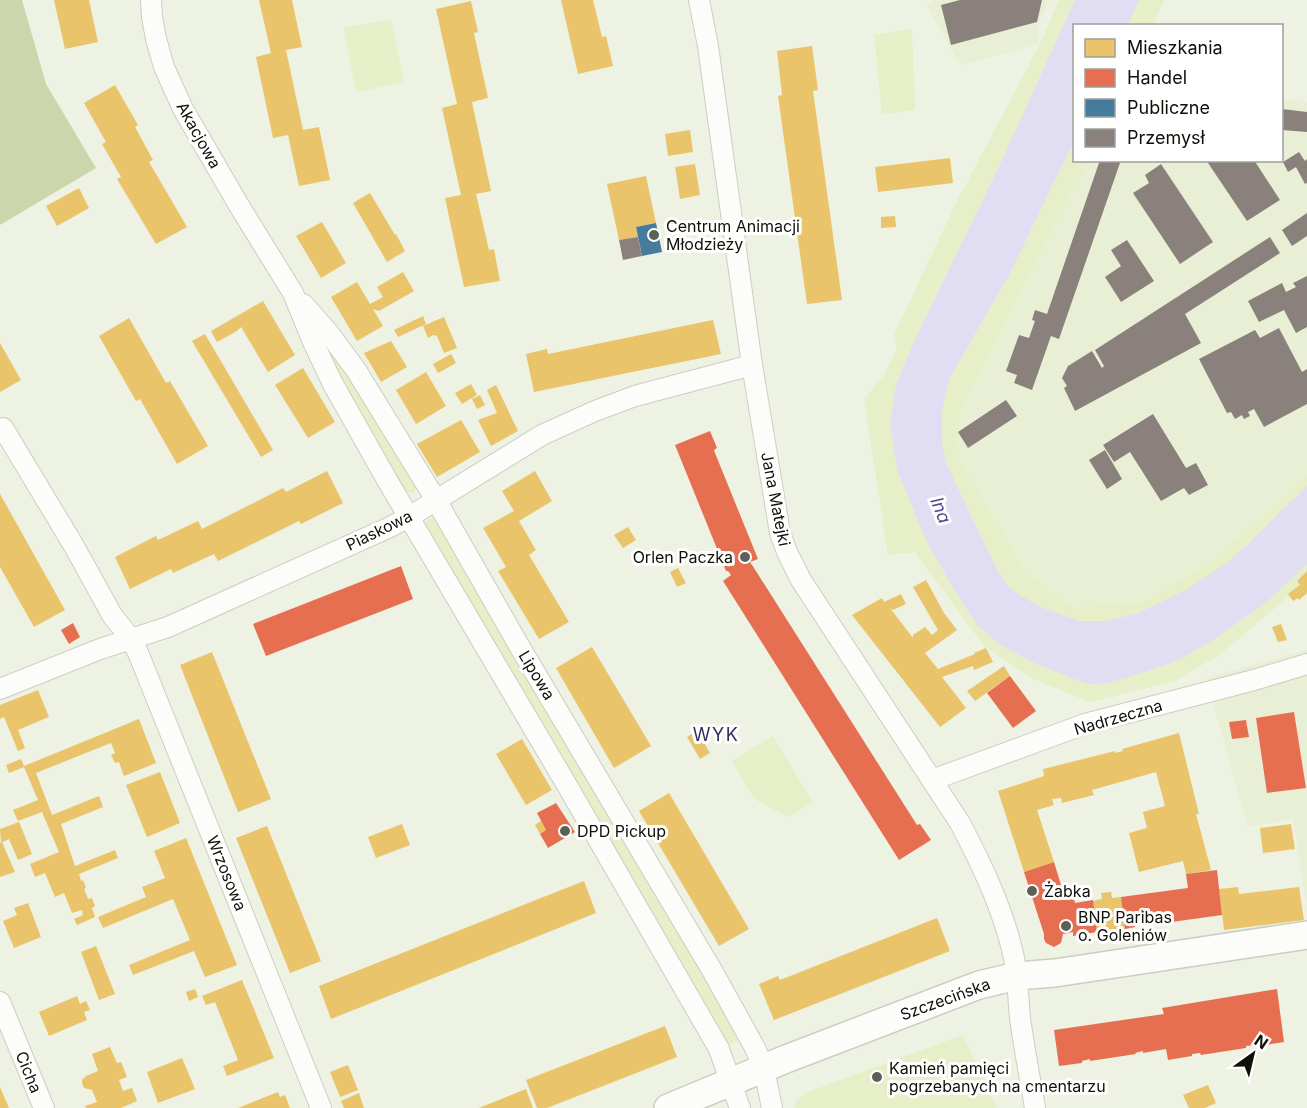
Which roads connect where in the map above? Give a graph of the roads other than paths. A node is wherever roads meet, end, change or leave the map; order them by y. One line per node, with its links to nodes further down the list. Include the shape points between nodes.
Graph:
1 (151, 0): 3 (street, Akacjowa, via 164,67 183,109)
2 (699, 0): 5 (street, Jana Matejki)
3 (272, 260): 4 (street, Lipowa)
4 (293, 293): 7 (street, Lipowa, via 356,370); 8 (street, Lipowa, via 333,384)
5 (752, 365): 7 (street, Piaskowa, via 635,396 595,411 530,442); 12 (street, Jana Matejki, via 786,552 809,594)
6 (3, 428): 9 (street, Wrzosowa, via 112,615)
7 (436, 500): 8 (street, Piaskowa); 16 (street, Lipowa, via 707,962)
8 (409, 517): 9 (street, Piaskowa, via 174,624); 17 (street, Lipowa, via 719,1049)
9 (131, 639): 11 (street, Piaskowa); 19 (street, Wrzosowa)
10 (1307, 664): 12 (street, Nadrzeczna, via 1085,724)
11 (0, 689)
12 (932, 780): 14 (street, Jana Matejki, via 982,865 1007,933)
13 (1307, 935): 14 (street, Szczecińska)
14 (1017, 976): 16 (street, Szczecińska, via 979,985); 23 (street, Jana Matejki)
15 (0, 1002): 18 (street, Cicha)
16 (764, 1069): 17 (street, Szczecińska); 22 (street, Lipowa)
17 (731, 1082): 20 (street, Szczecińska); 21 (street, Lipowa)
18 (44, 1108)
19 (321, 1108)
20 (668, 1108)
21 (740, 1108)
22 (772, 1108)
23 (1035, 1108)

